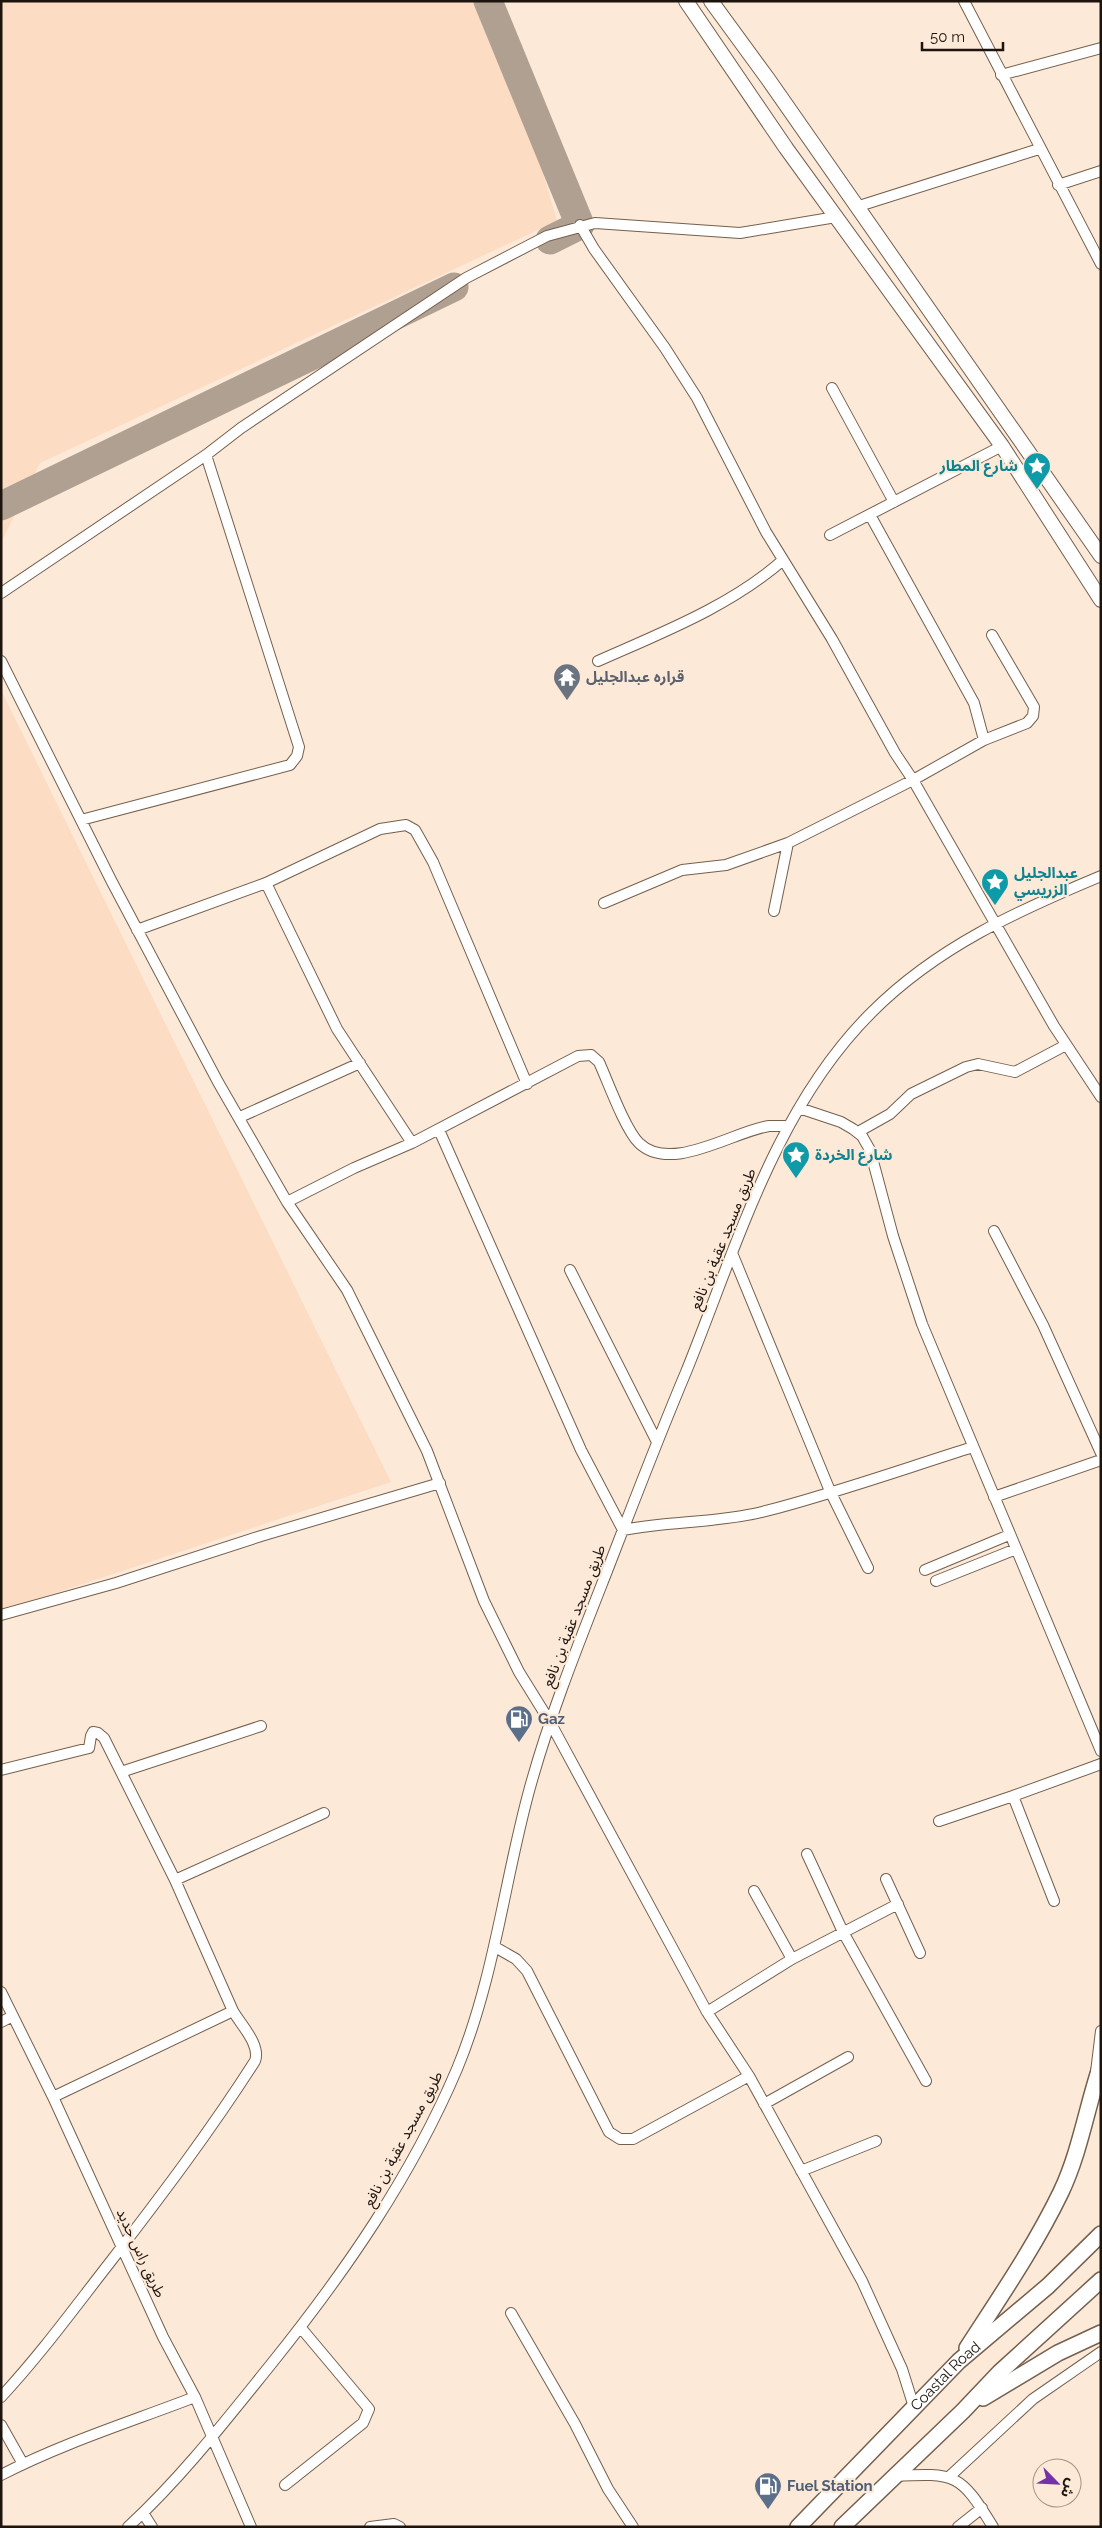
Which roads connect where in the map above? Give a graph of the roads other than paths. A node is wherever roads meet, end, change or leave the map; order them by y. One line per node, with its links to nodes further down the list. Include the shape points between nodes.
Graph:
1 (686, 1): 10 (main road)
2 (711, 1): 9 (main road)
3 (964, 1): 5 (street)
4 (1101, 48): 5 (street)
5 (1001, 75): 6 (street)
6 (1039, 149): 8 (street); 9 (street)
7 (1101, 171): 8 (street)
8 (1058, 184): 12 (street)
9 (856, 207): 19 (main road)
10 (836, 217): 11 (street, via 740,232 595,223); 14 (main road)
11 (580, 225): 15 (street, via 547,236 466,278 241,428); 20 (street, via 696,398)
12 (1101, 264)
13 (832, 388): 16 (street)
14 (1002, 446): 16 (street); 22 (main road)
15 (206, 455): 21 (street); 28 (street, via 299,747 297,756 290,765)
16 (894, 502): 17 (street)
17 (870, 515): 18 (street); 26 (street, via 974,703)
18 (830, 535)
19 (1101, 556)
20 (783, 560): 25 (street, via 759,580 709,609); 27 (street)
21 (1, 593)
22 (1101, 600)
23 (992, 634): 26 (street, via 1034,711 1027,723)
24 (1, 661): 28 (street)
25 (598, 662)
26 (984, 740): 27 (street)
27 (913, 780): 29 (street); 34 (street)
28 (80, 820): 35 (street)
29 (788, 842): 32 (street, via 726,865 682,870); 33 (street)
30 (1101, 876): 34 (street, طريق مسجد عقبة بن نافع)
31 (266, 883): 35 (street); 37 (street, via 337,1029); 38 (street, via 380,829 406,824 415,830 433,862)
32 (604, 903)
33 (774, 911)
34 (996, 922): 36 (street); 40 (street, طريق مسجد عقبة بن نافع, via 939,956 870,1014 826,1067)
35 (137, 930): 41 (street)
36 (1066, 1045): 39 (street); 44 (street, via 1015,1072 978,1064 966,1067 911,1094 890,1114)
37 (360, 1063): 41 (street); 45 (street)
38 (527, 1084): 42 (street, via 578,1056 591,1055 599,1062 633,1136 647,1149 660,1154 710,1146 769,1126); 43 (street)
39 (1101, 1097)
40 (800, 1108): 42 (street, طريق مسجد عقبة بن نافع); 44 (street, via 841,1122)
41 (240, 1118): 46 (street)
42 (788, 1126): 48 (street, طريق مسجد عقبة بن نافع)
43 (439, 1130): 45 (street); 57 (street, via 581,1450)
44 (858, 1132): 51 (street, via 870,1150 893,1236 922,1324)
45 (412, 1143): 46 (street)
46 (287, 1202): 54 (street, via 347,1290 404,1401)
47 (994, 1231): 52 (street)
48 (732, 1253): 50 (street, طريق مسجد عقبة بن نافع); 55 (street)
49 (570, 1270): 50 (street)
50 (657, 1442): 57 (street, طريق مسجد عقبة بن نافع)
51 (973, 1447): 55 (street); 56 (street)
52 (1101, 1453)
53 (1101, 1460): 56 (street)
54 (440, 1483): 63 (street); 64 (street, via 487,1608 519,1672)
55 (830, 1491): 57 (street, via 761,1512); 60 (street)
56 (994, 1497): 58 (street)
57 (623, 1530): 64 (street, طريق مسجد عقبة بن نافع)
58 (1009, 1535): 59 (street); 61 (street)
59 (1016, 1549): 62 (street); 66 (street)
60 (868, 1568)
61 (925, 1570)
62 (936, 1581)
63 (1, 1615)
64 (550, 1722): 80 (street, طريق مسجد عقبة بن نافع, via 522,1817); 85 (street)
65 (261, 1726): 69 (street)
66 (1101, 1751)
67 (1101, 1764): 70 (street)
68 (1, 1770): 69 (street, via 89,1748 93,1732 104,1738)
69 (121, 1772): 75 (street)
70 (1013, 1796): 72 (street); 77 (street)
71 (324, 1813): 75 (street)
72 (938, 1821)
73 (807, 1854): 79 (street)
74 (886, 1878): 78 (street)
75 (175, 1880): 84 (street)
76 (754, 1891): 82 (street)
77 (1054, 1901)
78 (898, 1904): 79 (street); 81 (street)
79 (843, 1932): 82 (street); 92 (street)
80 (495, 1947): 91 (street, via 527,1971 609,2132 620,2139 633,2139); 102 (street, طريق مسجد عقبة بن نافع, via 476,2016 424,2139 363,2243)
81 (920, 1953)
82 (792, 1959): 85 (street)
83 (1, 1992): 86 (street, طريق راس حديد)
84 (233, 2012): 94 (street); 99 (street, via 255,2047 255,2061 220,2116)
85 (707, 2012): 91 (street)
86 (14, 2016): 87 (street); 94 (street, طريق راس حديد)
87 (1, 2022)
88 (1101, 2031): 93 (street)
89 (848, 2058): 95 (street)
90 (1101, 2065): 93 (highway)
91 (748, 2076): 95 (street)
92 (926, 2081)
93 (1095, 2083): 105 (highway, via 1086,2121 1062,2190 1015,2273)
94 (53, 2097): 99 (street, طريق راس حديد)
95 (764, 2104): 97 (street)
96 (876, 2141): 97 (street)
97 (801, 2170): 108 (street, via 862,2281 902,2369)
98 (1101, 2234): 105 (highway, Coastal Road, via 1048,2286)
99 (122, 2246): 106 (street, via 30,2366); 107 (street, طريق راس حديد, via 163,2337)
100 (1101, 2280): 109 (highway, via 1000,2372)
101 (510, 2313): 124 (street, via 575,2424 608,2490)
102 (301, 2328): 111 (street, طريق مسجد عقبة بن نافع); 116 (street, via 369,2409 363,2423)
103 (1101, 2333): 109 (highway, via 1058,2353)
104 (1101, 2352): 115 (street, via 1033,2399)
105 (959, 2361): 108 (highway, Coastal Road)
106 (1, 2397)
107 (195, 2397): 111 (street, طريق راس حديد); 112 (street)
108 (914, 2407): 125 (highway, Coastal Road)
109 (963, 2411): 114 (highway)
110 (1, 2425): 112 (street)
111 (213, 2438): 118 (street, طريق مسجد عقبة بن نافع); 121 (street, طريق راس حديد)
112 (23, 2464): 113 (street)
113 (1, 2475)
114 (893, 2476): 115 (street); 126 (highway)
115 (950, 2476): 117 (street, via 968,2489)
116 (286, 2484)
117 (982, 2508): 127 (street); 128 (street)
118 (143, 2513): 119 (street, طريق مسجد عقبة بن نافع); 120 (street)
119 (128, 2527)
120 (152, 2527)
121 (251, 2527)
122 (370, 2527): 123 (street, via 394,2524)
123 (400, 2527)
124 (633, 2527)
125 (798, 2527)
126 (842, 2527)
127 (958, 2527)
128 (993, 2527)

